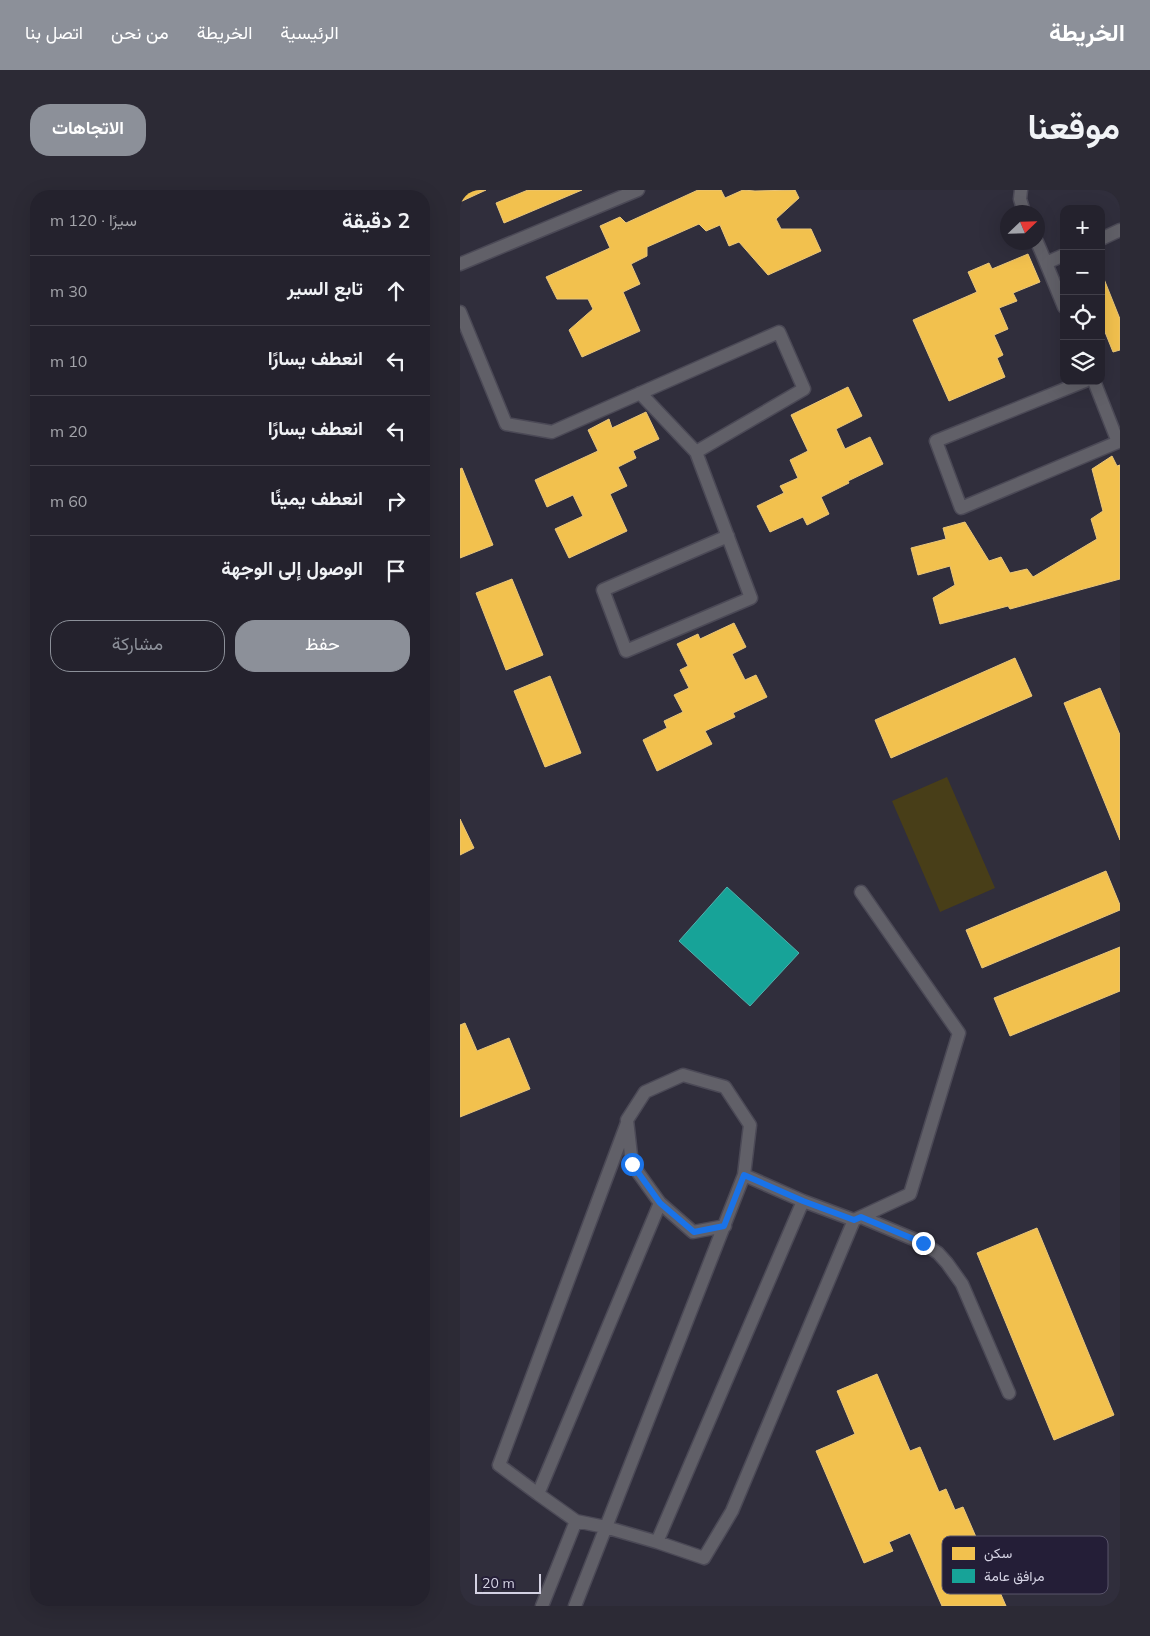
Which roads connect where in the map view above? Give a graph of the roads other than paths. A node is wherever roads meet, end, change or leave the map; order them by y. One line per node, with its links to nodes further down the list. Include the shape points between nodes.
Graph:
1 (638, 190): 9 (lane)
2 (1021, 190): 3 (lane)
3 (1022, 205)
4 (1120, 230): 5 (lane)
5 (1105, 236)
6 (1040, 250): 8 (lane)
7 (1060, 257): 8 (lane)
8 (1046, 263): 10 (lane)
9 (460, 264)
10 (1060, 298)
11 (460, 312): 14 (lane, via 506,424 552,432)
12 (1076, 385): 13 (lane, via 936,441 962,508 1118,442)
13 (1096, 385)
14 (640, 393): 15 (lane); 15 (lane, via 779,332 804,389)
15 (696, 452): 16 (lane)
16 (728, 536): 16 (lane, via 751,598 626,651 603,590)
17 (861, 892): 22 (lane, via 959,1033 910,1194)
18 (628, 1120): 19 (lane, via 645,1092 683,1075 725,1087 750,1125); 21 (lane, via 632,1164); 25 (lane, via 499,1465)
19 (744, 1175): 20 (lane); 23 (lane)
20 (803, 1201): 22 (lane); 28 (lane)
21 (660, 1203): 23 (lane, via 694,1232); 25 (lane)
22 (857, 1218): 24 (lane, via 923,1243 943,1258 962,1284); 28 (lane, via 732,1511 704,1558)
23 (724, 1226): 27 (lane)
24 (1009, 1393)
25 (538, 1494): 26 (lane)
26 (576, 1521): 27 (lane); 29 (lane)
27 (605, 1527): 28 (lane); 30 (lane)
28 (657, 1542)
29 (542, 1606)
30 (574, 1606)

